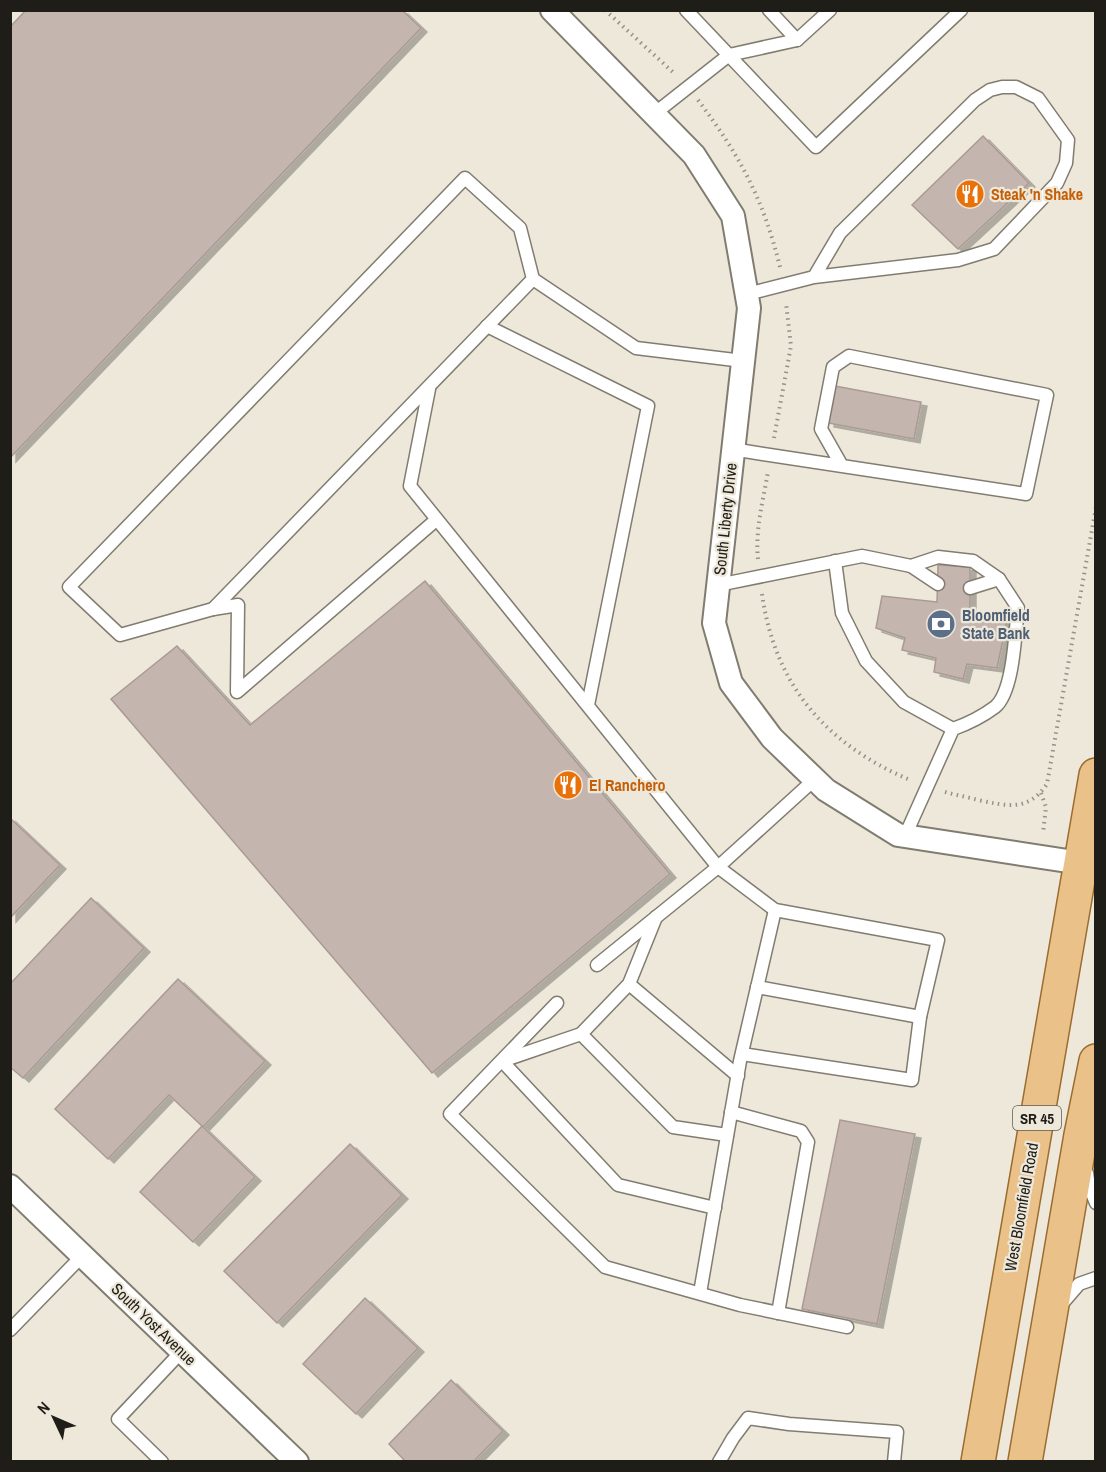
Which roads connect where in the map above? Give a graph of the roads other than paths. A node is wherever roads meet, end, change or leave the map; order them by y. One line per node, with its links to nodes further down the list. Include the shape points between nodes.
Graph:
1 (552, 10): 8 (street, South Liberty Drive)
2 (686, 10): 7 (lane)
3 (769, 10): 6 (lane)
4 (830, 10): 6 (lane)
5 (961, 10): 7 (lane, via 816,147)
6 (797, 40): 7 (lane)
7 (729, 55): 8 (lane)
8 (654, 114): 11 (street, South Liberty Drive, via 694,155 733,216)
9 (814, 278): 9 (lane, via 840,233 975,100 990,90 1016,87 1038,98 1068,140 1066,164 1057,183 994,249 958,260); 11 (lane)
10 (533, 279): 12 (lane); 13 (lane, via 636,348); 24 (lane, via 520,228 465,178 69,587 120,635)
11 (747, 294): 13 (street, South Liberty Drive)
12 (487, 326): 14 (lane); 25 (lane, via 648,406)
13 (743, 361): 15 (street, South Liberty Drive)
14 (430, 387): 17 (lane, via 410,486); 24 (lane)
15 (732, 450): 16 (lane); 22 (street, South Liberty Drive)
16 (842, 466): 16 (lane, via 1026,494 1047,395 849,356 833,367 821,429)
17 (436, 519): 24 (lane, via 237,692 238,605); 25 (lane)
18 (835, 561): 19 (lane, via 862,556); 22 (lane); 26 (lane, via 842,613 866,661 904,702)
19 (911, 566): 20 (lane, via 938,557 973,561); 21 (lane)
20 (999, 579): 23 (lane); 26 (lane, via 1018,608 1010,679 996,705)
21 (938, 584)
22 (718, 585): 28 (street, South Liberty Drive, via 714,622 731,683 772,738)
23 (970, 588)
24 (213, 609)
25 (588, 705): 31 (lane)
26 (953, 729): 29 (lane)
27 (1095, 775): 30 (main road, West Bloomfield Road / SR 45)
28 (815, 779): 29 (street, South Liberty Drive, via 826,790); 31 (lane)
29 (905, 836): 30 (street, South Liberty Drive)
30 (1088, 864): 62 (main road, West Bloomfield Road / SR 45)
31 (718, 867): 32 (lane); 33 (lane)
32 (775, 910): 36 (lane); 38 (lane, via 938,940)
33 (656, 917): 34 (lane); 35 (lane)
34 (597, 965)
35 (629, 984): 39 (lane); 43 (lane)
36 (757, 987): 38 (lane); 40 (lane)
37 (557, 1003): 41 (lane)
38 (920, 1017): 40 (lane, via 912,1080)
39 (581, 1034): 41 (lane); 45 (lane, via 673,1127)
40 (742, 1054): 43 (lane)
41 (502, 1061): 49 (lane, via 618,1185); 52 (lane, via 450,1114 606,1267)
42 (1095, 1061): 46 (main road, SR 45)
43 (738, 1076): 44 (lane)
44 (731, 1112): 45 (lane); 53 (lane, via 801,1131 808,1142)
45 (727, 1135): 49 (lane)
46 (1081, 1135): 48 (lane); 54 (main road, SR 45)
47 (10, 1186): 50 (street, South Yost Avenue)
48 (1095, 1203)
49 (715, 1208): 52 (lane)
50 (83, 1256): 56 (lane); 57 (street, South Yost Avenue)
51 (1095, 1278): 54 (lane, via 1079,1284)
52 (700, 1293): 53 (lane)
53 (778, 1313): 55 (lane)
54 (1048, 1321): 63 (main road, SR 45)
55 (847, 1327)
56 (10, 1330)
57 (183, 1351): 58 (lane, via 118,1419); 59 (street, South Yost Avenue)
58 (162, 1461)
59 (297, 1461)
60 (719, 1461): 61 (lane, via 748,1419 897,1432)
61 (894, 1461)
62 (978, 1461)
63 (1025, 1461)

